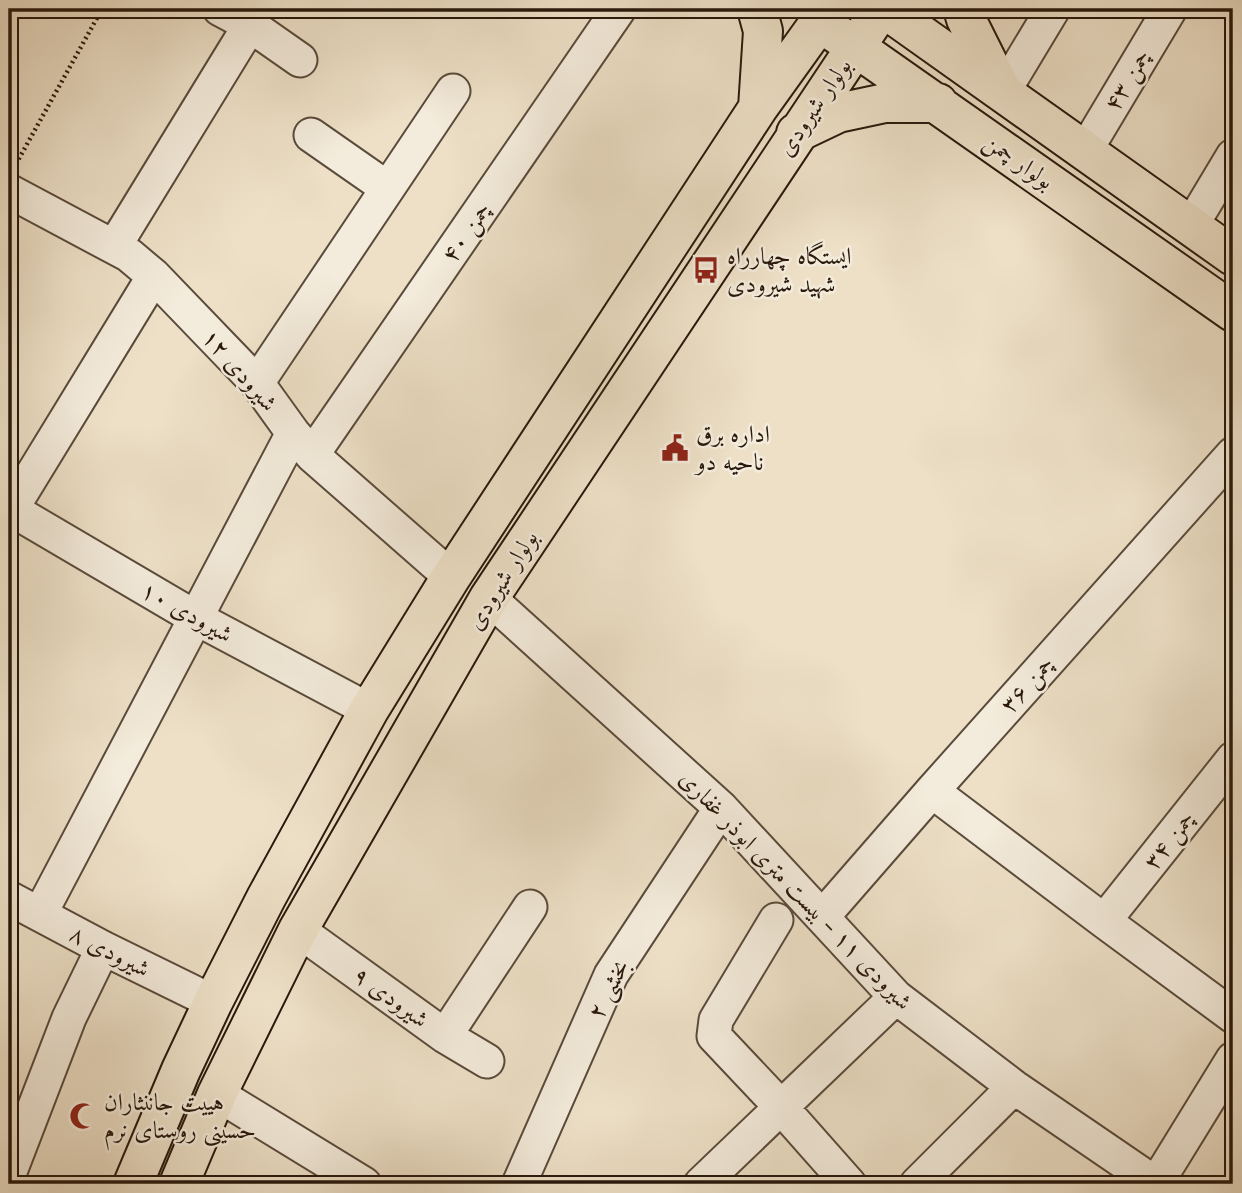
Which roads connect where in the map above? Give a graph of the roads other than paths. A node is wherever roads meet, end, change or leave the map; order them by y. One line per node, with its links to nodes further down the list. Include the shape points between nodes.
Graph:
1 (219, 9): 9 (street)
2 (620, 9): 28 (street, چمن ۴۰)
3 (757, 9): 15 (main road, via 763,31)
4 (883, 9): 10 (main road, بولوار شیرودی); 13 (main road, بولوار چمن)
5 (963, 9): 13 (main road)
6 (1170, 9): 18 (street, چمن ۴۳)
7 (818, 13): 10 (main road, بولوار چمن); 15 (main road, بولوار شیرودی)
8 (1046, 20): 13 (street)
9 (250, 25): 11 (street); 23 (street)
10 (854, 47): 14 (main road, بولوار چمن); 16 (main road, بولوار شیرودی)
11 (300, 60)
12 (453, 91): 21 (street)
13 (1003, 92): 18 (main road, بولوار چمن)
14 (938, 103): 16 (main road, via 886,103 838,113); 26 (main road, بولوار چمن)
15 (758, 108): 31 (main road, بولوار شیرودی)
16 (796, 133): 32 (main road, بولوار شیرودی)
17 (311, 135): 21 (street)
18 (1085, 151): 22 (main road, بولوار چمن)
19 (1233, 156): 22 (street)
20 (12, 178): 23 (street, شیرودی ۱۲)
21 (387, 188): 27 (street)
22 (1191, 226): 24 (main road, بولوار چمن)
23 (114, 247): 25 (street, شیرودی ۱۲)
24 (1233, 256)
25 (154, 276): 27 (street, شیرودی ۱۲); 30 (street)
26 (1233, 312)
27 (257, 383): 28 (street, شیرودی ۱۲)
28 (302, 444): 31 (street, شیرودی ۱۲); 33 (street, چمن ۴۰)
29 (1233, 454): 36 (street, چمن ۳۶)
30 (9, 510): 33 (street, شیرودی ۱۰)
31 (451, 577): 34 (main road, بولوار شیرودی)
32 (489, 598): 37 (street, شیرودی ۱۱ - بیست متری ابوذر غفاری); 44 (main road, بولوار شیرودی)
33 (196, 618): 34 (street, شیرودی ۱۰); 40 (street, چمن ۴۰)
34 (369, 710): 47 (main road, بولوار شیرودی)
35 (1233, 759): 43 (street, چمن ۳۴)
36 (932, 791): 41 (street, چمن ۳۶); 43 (street)
37 (721, 808): 41 (street, شیرودی ۱۱ - بیست متری ابوذر غفاری); 59 (street, بخشی ۲, via 611,975)
38 (9, 898): 40 (street, شیرودی ۸)
39 (530, 906): 49 (street)
40 (40, 914): 45 (street, شیرودی ۸)
41 (823, 916): 46 (street, شیرودی ۱۱ - بیست متری ابوذر غفاری)
42 (776, 920): 54 (street, via 716,1020 714,1037)
43 (1104, 921): 48 (street)
44 (298, 929): 49 (street, شیرودی ۹); 53 (main road, بولوار شیرودی)
45 (103, 948): 47 (street, شیرودی ۸); 55 (street, via 69,1018)
46 (896, 997): 52 (street, شیرودی ۱۱ - بیست متری ابوذر غفاری); 54 (street)
47 (214, 1002): 56 (main road, بولوار شیرودی)
48 (1233, 1016)
49 (445, 1036): 51 (street, شیرودی ۹)
50 (1233, 1059): 63 (street)
51 (487, 1061)
52 (1014, 1087): 62 (street); 63 (street, شیرودی ۱۱ - بیست متری ابوذر غفاری)
53 (217, 1094): 57 (main road, بولوار شیرودی); 58 (street)
54 (780, 1106): 60 (street); 61 (street)
55 (17, 1180)
56 (133, 1184)
57 (179, 1184)
58 (363, 1184)
59 (519, 1184)
60 (701, 1184)
61 (849, 1184)
62 (917, 1184)
63 (1156, 1184)

